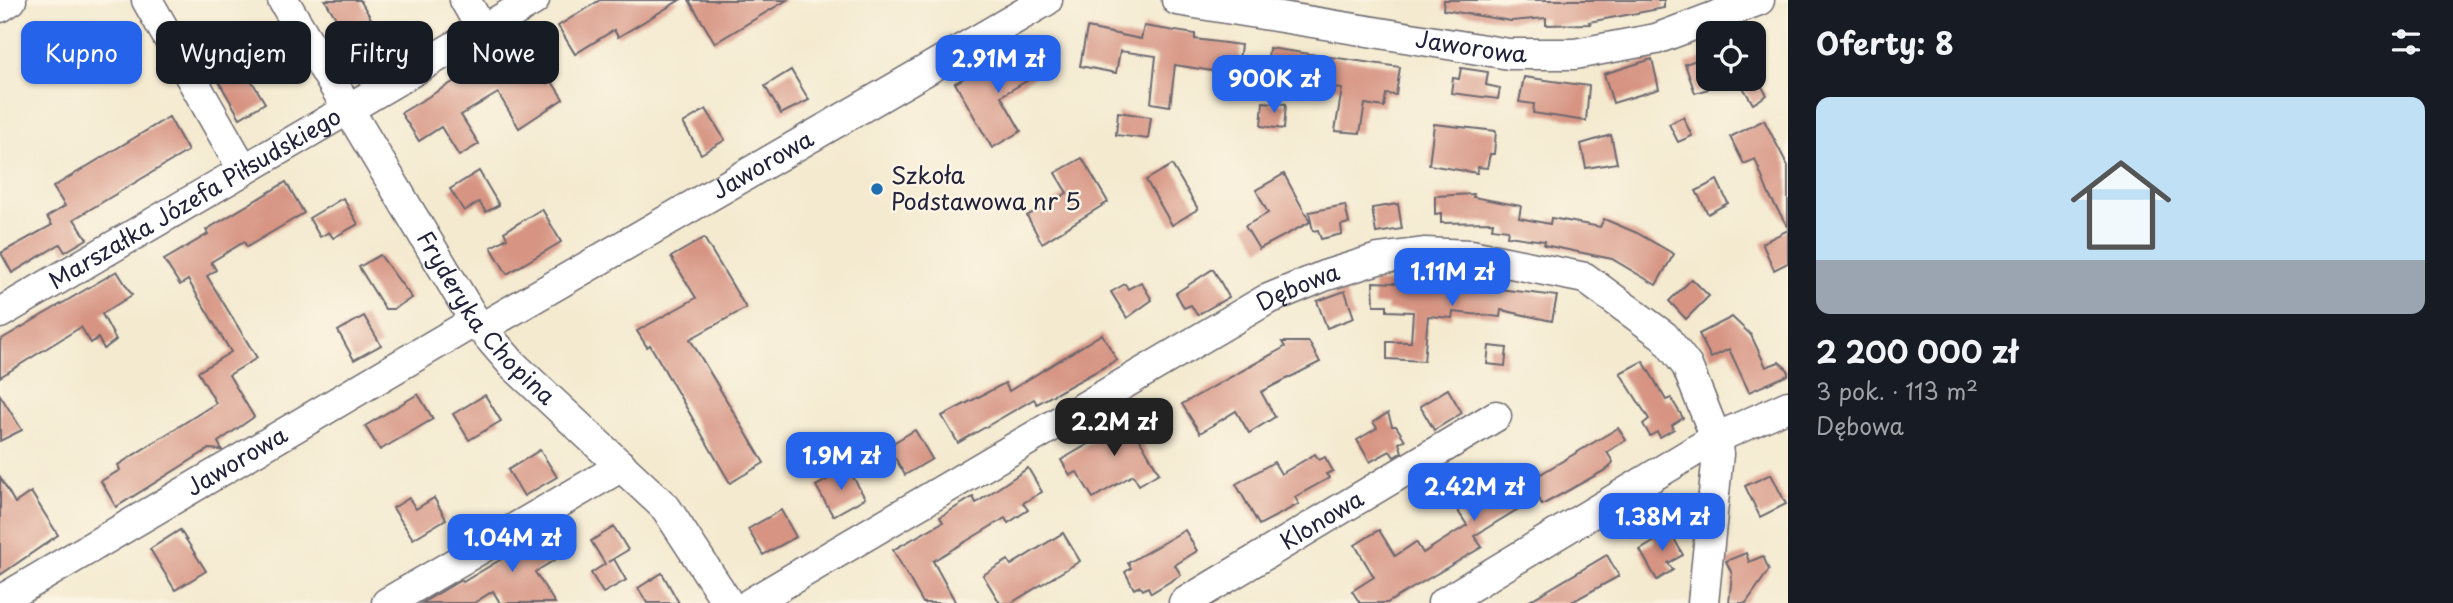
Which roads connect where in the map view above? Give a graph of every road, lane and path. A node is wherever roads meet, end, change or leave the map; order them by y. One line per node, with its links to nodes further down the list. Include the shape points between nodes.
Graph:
1 (11, 0): 9 (street)
2 (147, 0): 14 (street)
3 (283, 0): 13 (street, Fryderyka Chopina)
4 (464, 0): 10 (street)
5 (534, 0): 11 (street, Marszałka Józefa Piłsudskiego)
6 (1047, 0): 16 (street, Jaworowa)
7 (1177, 0): 8 (street, Jaworowa, via 1508,54 1575,54 1656,39)
8 (1759, 0)
9 (0, 7)
10 (477, 21)
11 (499, 21)
12 (447, 51): 13 (street, Marszałka Józefa Piłsudskiego)
13 (347, 108): 14 (street, Marszałka Józefa Piłsudskiego); 16 (street, Fryderyka Chopina)
14 (243, 169): 15 (street, Marszałka Józefa Piłsudskiego)
15 (0, 313)
16 (478, 325): 20 (street, Fryderyka Chopina, via 512,364); 21 (street, Jaworowa)
17 (1788, 405): 19 (street)
18 (1496, 416): 25 (street, Klonowa)
19 (1716, 439): 24 (street, Dębowa, via 1687,366 1664,335 1585,278 1471,255 1424,253 1378,259 1266,300); 26 (street); 27 (street, Dębowa)
20 (622, 466): 22 (street); 23 (street, Fryderyka Chopina, via 666,508)
21 (0, 601)
22 (387, 603)
23 (728, 603)
24 (751, 603)
25 (1184, 603)
26 (1443, 603)
27 (1703, 603)

